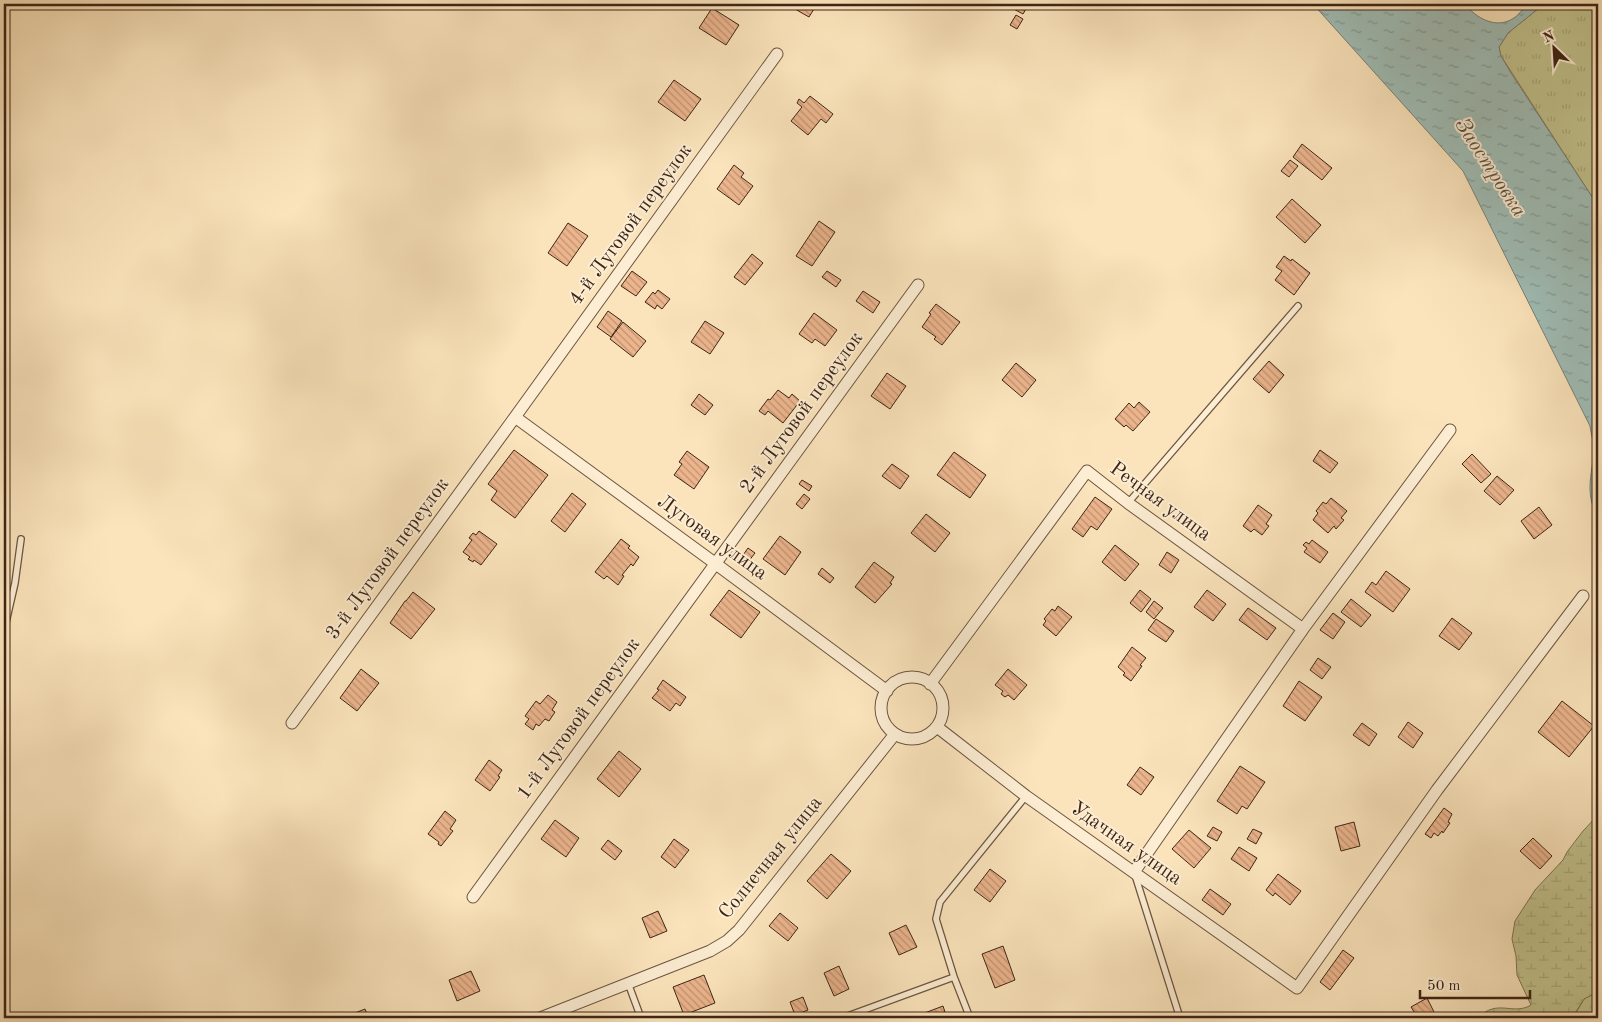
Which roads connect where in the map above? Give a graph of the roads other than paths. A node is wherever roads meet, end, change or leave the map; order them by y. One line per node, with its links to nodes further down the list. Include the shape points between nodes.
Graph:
1 (777, 54): 4 (street, 4-й Луговой переулок)
2 (918, 285): 8 (street, 2-й Луговой переулок)
3 (1298, 306): 6 (lane)
4 (515, 417): 8 (street, Луговая улица); 14 (street, 3-й Луговой переулок)
5 (1450, 430): 10 (street)
6 (1128, 503): 10 (street, Речная улица); 12 (street, Речная улица, via 1087,471)
7 (21, 539): 11 (lane)
8 (716, 564): 13 (street, Луговая улица); 19 (street, 1-й Луговой переулок)
9 (1583, 596): 18 (street, Удачная улица, via 1437,790 1297,988)
10 (1304, 629): 18 (street)
11 (4, 631)
12 (930, 684): 13 (street, via 922,679 902,679); 15 (street, via 942,699 943,709)
13 (887, 691): 16 (street, via 881,710 888,728)
14 (292, 723)
15 (936, 727): 16 (street, via 917,739); 17 (street, Удачная улица)
16 (895, 734): 21 (street, Солнечная улица, via 739,930 710,951)
17 (1026, 796): 18 (street, Удачная улица); 20 (lane, via 940,902 936,919)
18 (1134, 872): 27 (lane)
19 (473, 897)
20 (954, 977): 25 (lane); 26 (lane)
21 (628, 983): 22 (street, Солнечная улица); 24 (lane)
22 (568, 1013): 23 (street, Солнечная улица)
23 (540, 1018)
24 (641, 1018)
25 (842, 1018)
26 (970, 1018)
27 (1180, 1018)

